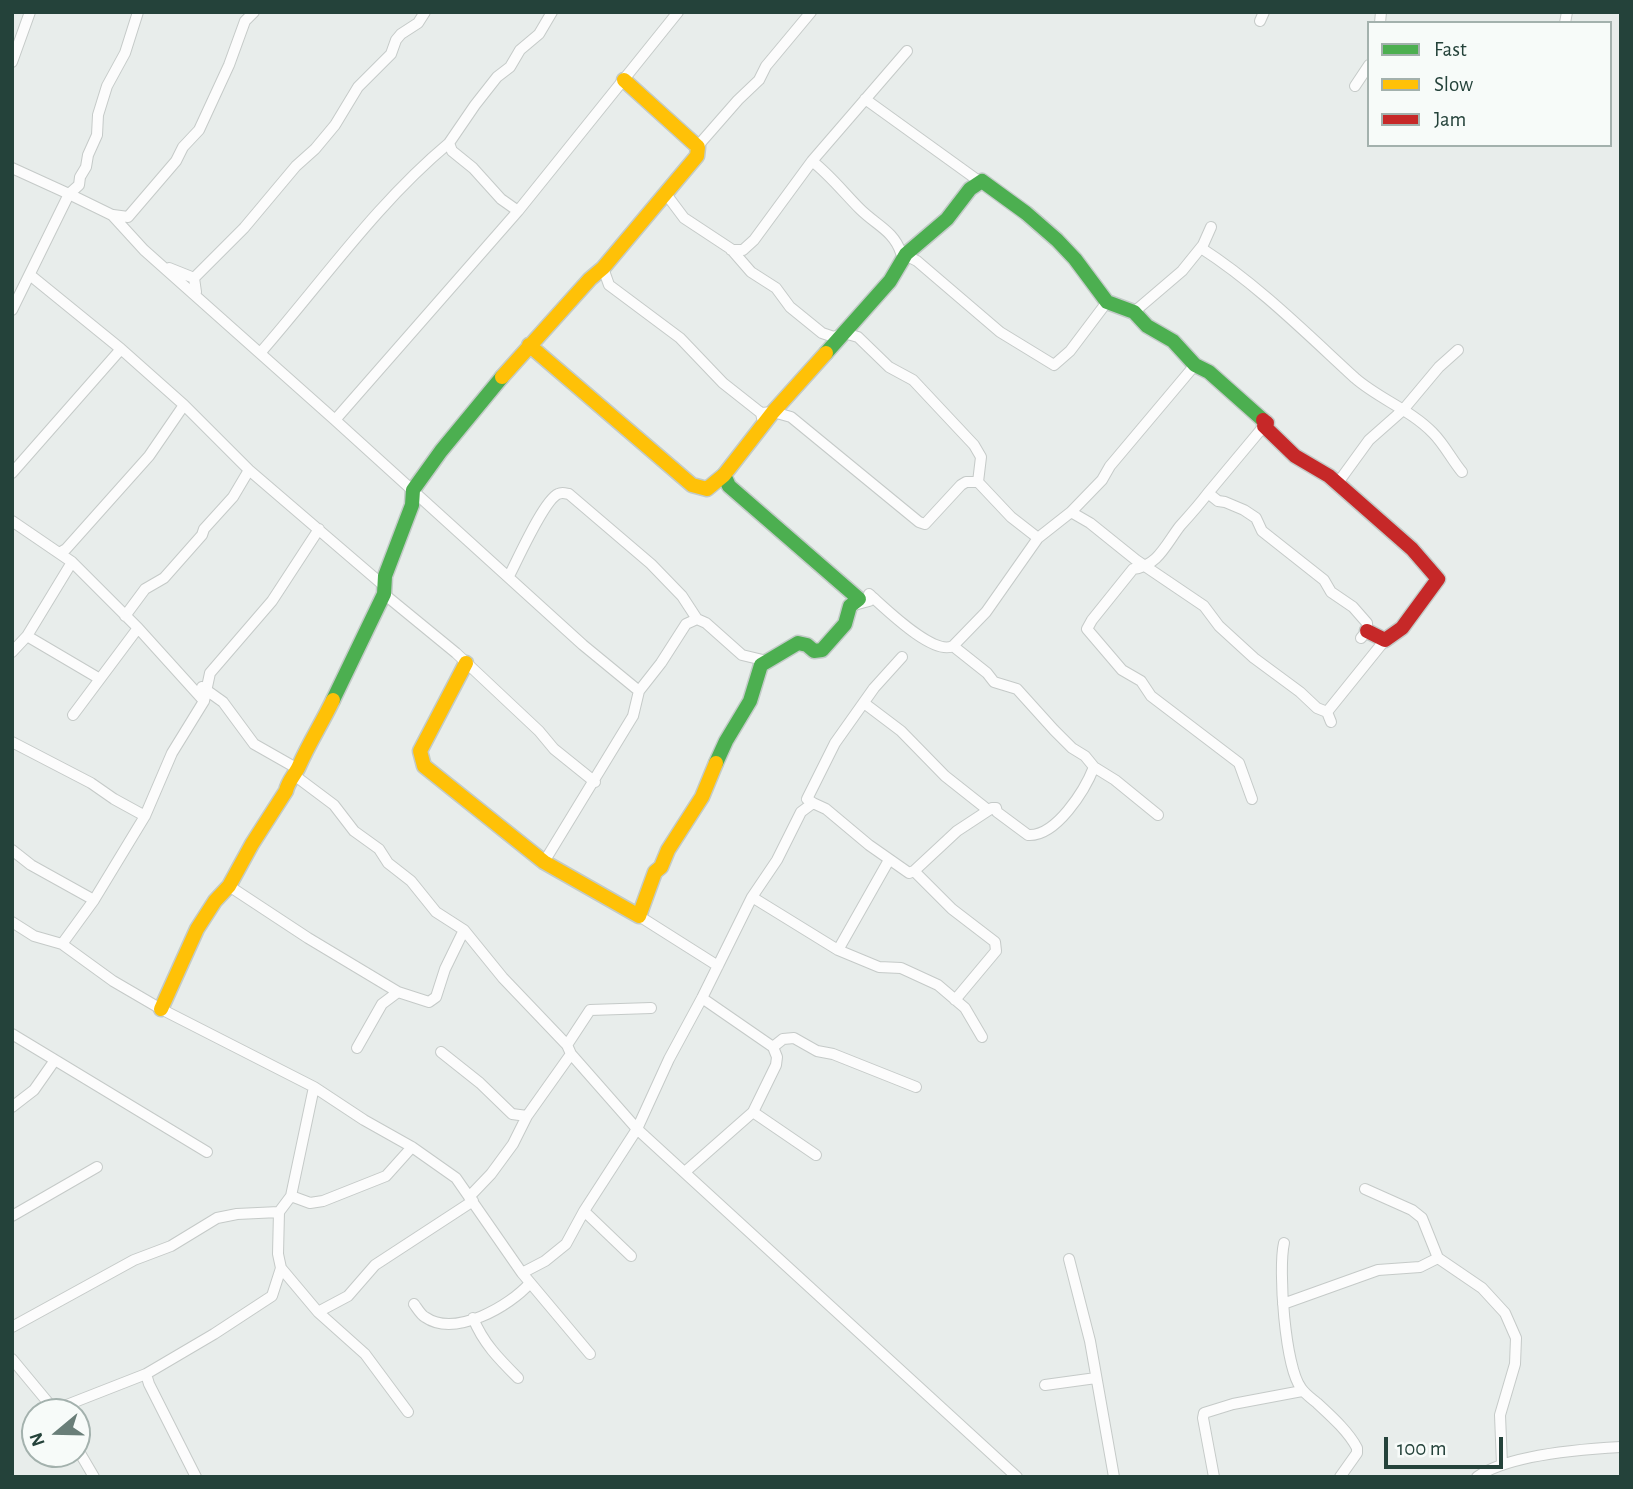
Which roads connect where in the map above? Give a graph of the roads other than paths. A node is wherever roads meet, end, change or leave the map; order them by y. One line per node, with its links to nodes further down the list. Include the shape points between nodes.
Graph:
1 (30, 12): 9 (street)
2 (138, 12): 19 (street, via 125,53 107,86 86,167 79,185)
3 (254, 12): 22 (street, via 245,21 199,130 128,217)
4 (425, 12): 30 (street, via 358,87 315,149)
5 (552, 12): 14 (street, via 540,34 497,77)
6 (678, 12): 11 (street)
7 (811, 12): 15 (street, via 759,80)
8 (907, 51): 13 (street)
9 (12, 62)
10 (1367, 68): 12 (street)
11 (622, 82): 15 (street); 21 (street)
12 (1355, 86)
13 (865, 99): 16 (street); 18 (street)
14 (449, 143): 21 (street, via 452,151); 40 (street, via 414,172)
15 (696, 148): 20 (street, via 696,156)
16 (812, 162): 25 (street, via 754,240 743,250); 26 (street, via 889,231)
17 (12, 168): 19 (street)
18 (982, 180): 26 (street, via 947,219); 33 (street, via 1057,240)
19 (69, 194): 22 (street); 29 (street)
20 (666, 194): 25 (street, via 684,218); 28 (street)
21 (518, 211): 45 (street)
22 (113, 215): 27 (street)
23 (1211, 228): 24 (street)
24 (1201, 248): 35 (street); 43 (street, via 1268,298 1360,381)
25 (730, 250): 36 (street, via 822,332 834,337)
26 (905, 255): 33 (street, via 1000,332 1054,365); 36 (street, via 890,281)
27 (164, 266): 30 (street); 32 (street)
28 (603, 268): 37 (street); 44 (street, via 609,285 680,338 723,383)
29 (30, 275): 31 (street); 38 (street)
30 (194, 278): 32 (street, via 195,292)
31 (17, 288): 34 (street)
32 (190, 290): 40 (street)
33 (1107, 302): 35 (street)
34 (12, 310)
35 (1135, 312): 41 (street, via 1147,326 1177,344)
36 (844, 333): 44 (street); 51 (street, via 858,337 889,367 913,380 974,444 981,457)
37 (529, 345): 50 (street, via 692,485 707,489); 53 (street)
38 (121, 349): 42 (street); 49 (street)
39 (1458, 351): 43 (street, via 1439,366)
40 (261, 352): 45 (street)
41 (1195, 366): 46 (street, via 1205,368 1243,400 1267,423); 55 (street)
42 (184, 405): 47 (street); 59 (street, via 149,456)
43 (1403, 410): 48 (street, via 1433,433); 52 (street, via 1369,440)
44 (766, 417): 50 (street); 51 (street, via 791,417 925,524 961,485)
45 (335, 420): 53 (street)
46 (1264, 426): 52 (street, via 1295,456); 54 (street)
47 (249, 470): 57 (street); 65 (street, via 202,535 164,578 145,589)
48 (1461, 472)
49 (12, 473)
50 (724, 475): 64 (street, via 752,508 855,593 859,598)
51 (978, 482): 58 (street)
52 (1337, 484): 70 (street, via 1412,549 1438,579 1402,628)
53 (413, 490): 62 (street); 63 (street)
54 (1208, 493): 61 (street, via 1160,555); 68 (street, via 1256,518 1262,531 1353,607 1367,624)
55 (1071, 512): 58 (street); 61 (street)
56 (12, 521): 59 (street)
57 (319, 529): 63 (street); 78 (street, via 272,601 210,673)
58 (1038, 538): 71 (street, via 986,612)
59 (59, 553): 60 (street)
60 (72, 562): 65 (street); 69 (street)
61 (1146, 566): 70 (street, via 1204,606 1254,658 1329,717); 87 (street, via 1133,569 1087,629 1151,696 1239,763)
62 (509, 576): 66 (street, via 555,495 569,494 651,564); 79 (street)
63 (384, 589): 75 (street); 85 (street)
64 (850, 606): 71 (street, via 869,601 869,594 922,638 942,648); 74 (street, via 845,624 822,650 798,643)
65 (125, 616): 67 (street)
66 (697, 619): 74 (street, via 742,655); 79 (street, via 686,624)
67 (138, 628): 76 (street); 77 (street)
68 (1364, 635): 70 (street)
69 (26, 636): 72 (street); 76 (street)
70 (1385, 640)
71 (953, 646): 84 (street, via 994,682 1017,689)
72 (12, 652)
73 (902, 657): 81 (street)
74 (767, 661): 99 (street, via 761,665 750,701 726,741 702,797 655,872)
75 (466, 663): 86 (street, via 554,749); 94 (street, via 420,751 421,759 435,776)
76 (100, 679): 82 (street)
77 (186, 679): 78 (street); 80 (street)
78 (207, 690): 80 (street); 85 (street, via 223,702 254,744)
79 (639, 691): 86 (street, via 633,716)
80 (204, 701): 91 (street, via 172,753)
81 (864, 703): 88 (street, via 835,743 807,799); 89 (street)
82 (73, 715)
83 (12, 742): 91 (street)
84 (1094, 767): 89 (street, via 1075,801 1037,834 1023,832 996,808); 90 (street)
85 (296, 772): 96 (street); 101 (street, via 411,881 436,912)
86 (595, 782): 94 (street)
87 (1252, 799)
88 (813, 803): 93 (street); 97 (street, via 801,812)
89 (989, 810): 95 (street, via 957,831)
90 (1158, 815)
91 (145, 816): 98 (street)
92 (12, 849): 98 (street, via 31,865)
93 (889, 860): 95 (street); 103 (street)
94 (544, 862): 99 (street)
95 (914, 872): 107 (street, via 996,944 996,951)
96 (229, 886): 105 (street); 109 (street, via 197,929)
97 (752, 897): 103 (street); 104 (street)
98 (94, 900): 102 (street)
99 (639, 916): 104 (street)
100 (12, 922): 102 (street, via 34,936)
101 (464, 930): 105 (street, via 436,997 429,1002); 114 (street)
102 (62, 944): 109 (street)
103 (838, 950): 107 (street, via 879,967 901,968 938,985)
104 (718, 966): 106 (street)
105 (398, 992): 113 (street, via 382,1004)
106 (702, 998): 112 (street); 122 (street)
107 (955, 1000): 111 (street)
108 (651, 1008): 114 (street, via 590,1010)
109 (161, 1009): 117 (street)
110 (12, 1034): 116 (street)
111 (982, 1037)
112 (773, 1047): 118 (street, via 794,1038); 120 (street, via 776,1065)
113 (357, 1048)
114 (569, 1049): 121 (street); 122 (street)
115 (441, 1052): 121 (street, via 512,1114)
116 (55, 1060): 119 (street, via 34,1090); 124 (street)
117 (314, 1087): 123 (street); 129 (street)
118 (916, 1087)
119 (12, 1107)
120 (753, 1112): 125 (street); 127 (street)
121 (527, 1116): 130 (street)
122 (637, 1129): 127 (street); 131 (street)
123 (412, 1147): 129 (street, via 386,1177 323,1201 310,1203); 130 (street, via 456,1178)
124 (206, 1152)
125 (816, 1155)
126 (97, 1167): 133 (street)
127 (686, 1171): 159 (street)
128 (1365, 1189): 136 (street, via 1422,1218)
129 (291, 1196): 132 (street)
130 (471, 1199): 139 (street); 143 (street, via 375,1265 348,1296)
131 (584, 1211): 135 (street); 139 (street, via 566,1244)
132 (279, 1212): 138 (street); 145 (street, via 217,1218)
133 (12, 1216)
134 (1284, 1243): 142 (street)
135 (631, 1256)
136 (1438, 1258): 142 (street, via 1420,1267 1378,1270); 157 (street, via 1482,1288 1505,1313 1516,1338 1515,1364 1500,1415)
137 (1069, 1259): 150 (street)
138 (281, 1268): 143 (street); 148 (street, via 272,1296)
139 (522, 1273): 140 (street)
140 (530, 1283): 144 (street, via 505,1304); 146 (street)
141 (414, 1304): 144 (street, via 425,1318 447,1324)
142 (1283, 1304): 152 (street, via 1294,1378)
143 (317, 1312): 155 (street, via 365,1354)
144 (474, 1318): 149 (street, via 490,1349)
145 (12, 1327)
146 (590, 1354)
147 (12, 1359): 153 (street)
148 (146, 1374): 154 (street); 158 (street)
149 (517, 1378)
150 (1096, 1378): 151 (street); 160 (street)
151 (1045, 1385)
152 (1302, 1391): 161 (street, via 1204,1413); 162 (street, via 1357,1448)
153 (44, 1398)
154 (87, 1398)
155 (408, 1412)
156 (1621, 1447): 157 (street)
157 (1502, 1465): 163 (street)
158 (196, 1477)
159 (1017, 1477)
160 (1114, 1477)
161 (1214, 1477)
162 (1340, 1477)
163 (1477, 1477)

